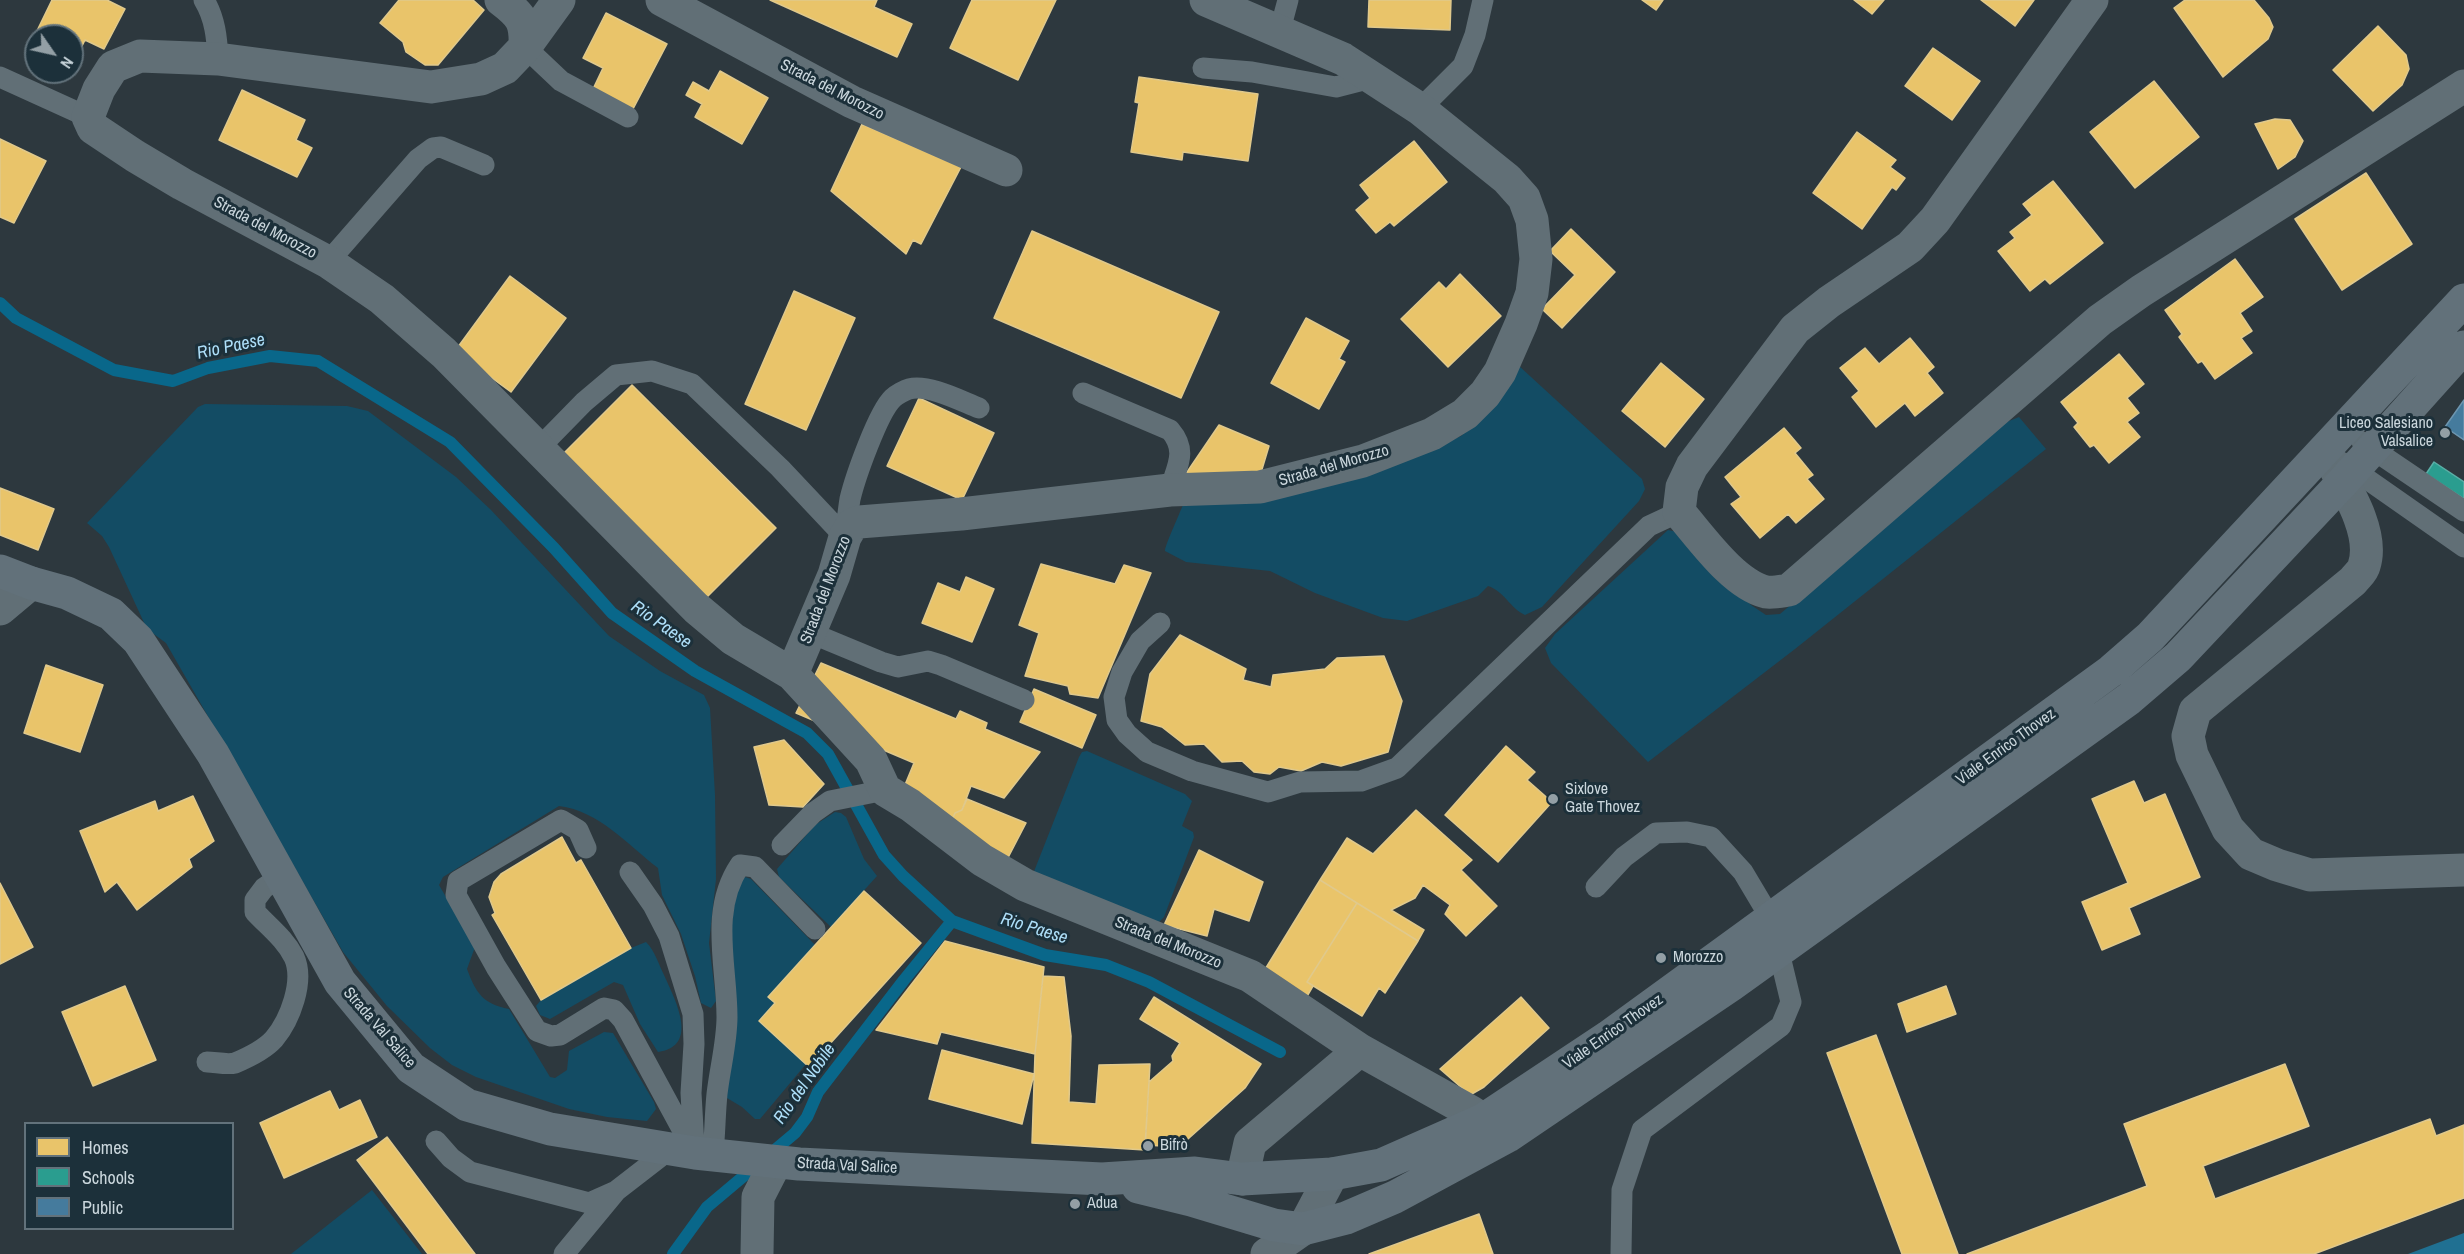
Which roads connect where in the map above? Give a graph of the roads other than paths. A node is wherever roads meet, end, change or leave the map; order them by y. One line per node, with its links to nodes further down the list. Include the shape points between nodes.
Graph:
1 (204, 0): 10 (lane, via 217,34)
2 (501, 0): 9 (street, via 525,27)
3 (559, 0): 9 (street)
4 (662, 0): 19 (street, Strada del Morozzo, via 852,102)
5 (1206, 0): 8 (street, Strada del Morozzo)
6 (1483, 0): 15 (lane, via 1463,66)
7 (2092, 0): 30 (street, via 1935,220 1910,247 1829,302 1780,346 1692,466)
8 (1284, 15): 13 (street, Strada del Morozzo)
9 (525, 48): 10 (street, via 506,68 481,79 430,87); 17 (lane, via 561,81)
10 (218, 59): 16 (street, via 140,56 113,67 99,88)
11 (1203, 68): 13 (lane, via 1336,87)
12 (0, 76): 16 (lane)
13 (1371, 78): 15 (street, Strada del Morozzo)
14 (2464, 86): 30 (street, via 2100,320 1789,590 1767,592 1748,585)
15 (1420, 109): 28 (street, Strada del Morozzo, via 1507,179 1524,198 1532,220 1536,259 1532,293 1500,372 1465,414 1432,434 1363,461 1260,487)
16 (88, 117): 20 (street, Strada del Morozzo, via 93,128 144,161)
17 (628, 117)
18 (484, 165): 20 (lane, via 441,147 433,148 418,159)
19 (1006, 170)
20 (328, 262): 26 (street, Strada del Morozzo, via 382,299 444,353)
21 (2464, 300): 25 (street, Viale Enrico Thovez)
22 (2464, 347): 27 (street, Viale Enrico Thovez)
23 (1083, 393): 28 (lane, via 1170,430 1181,451)
24 (979, 408): 31 (lane, via 926,390 909,388 893,397 861,464 850,498)
25 (2335, 440): 27 (street); 27 (lane); 48 (street, Viale Enrico Thovez, via 2150,637)
26 (538, 449): 31 (lane, via 616,375 652,371 692,384); 38 (street, Strada del Morozzo, via 696,608 733,639)
27 (2356, 467): 29 (lane); 32 (lane); 43 (street, via 2367,544 2364,567 2353,581 2195,711 2188,736 2192,755 2228,830 2251,854 2277,865 2310,875); 48 (street, Viale Enrico Thovez, via 2178,657 2129,699)
28 (1170, 489): 31 (street, Strada del Morozzo, via 859,522 852,525)
29 (2464, 511)
30 (1679, 512): 36 (lane, via 1649,526 1397,768 1361,781 1300,782 1268,792 1192,771 1147,752 1117,720 1114,697 1122,672 1140,641)
31 (845, 537): 37 (street, Strada del Morozzo)
32 (2464, 547)
33 (0, 571): 34 (street, Strada Val Salice)
34 (31, 583): 35 (street); 45 (street, Strada Val Salice, via 67,593 111,614 138,640 213,754)
35 (0, 609)
36 (1160, 623)
37 (811, 633): 38 (street, Strada del Morozzo); 39 (lane, via 898,667 928,661)
38 (792, 674): 40 (street, Strada del Morozzo, via 871,760)
39 (1024, 700)
40 (885, 790): 41 (lane, via 830,801); 49 (street, Strada del Morozzo, via 982,860 1024,885 1250,976)
41 (782, 845)
42 (586, 848): 53 (lane, via 578,830 561,820 458,881 456,895 537,1031 560,1035 604,1008 619,1015)
43 (2464, 870)
44 (630, 872): 53 (lane, via 669,936 693,1014)
45 (280, 877): 50 (lane, via 255,900 255,912 282,938 295,959 299,987 290,1012 274,1039 255,1053 232,1064); 53 (street, Strada Val Salice, via 340,982 411,1068 467,1105 550,1129)
46 (1596, 887): 48 (lane, via 1624,857 1656,833 1687,832 1711,837 1743,872)
47 (815, 929): 53 (lane, via 755,867 740,865 732,877 722,916 727,1017 717,1095)
48 (1775, 934): 51 (street, Viale Enrico Thovez, via 1608,1037); 63 (lane, via 1791,1002 1781,1026 1642,1130 1622,1190)
49 (1360, 1050): 51 (street); 57 (street, via 1250,1143)
50 (207, 1062)
51 (1496, 1128): 55 (street, Viale Enrico Thovez, via 1382,1165); 59 (street, Viale Enrico Thovez, via 1395,1197 1346,1218)
52 (436, 1141): 58 (lane, via 470,1172 589,1203)
53 (692, 1152): 54 (street, Strada Val Salice); 58 (lane)
54 (763, 1160): 56 (street, Strada Val Salice); 61 (street)
55 (1332, 1174): 57 (street, Viale Enrico Thovez); 59 (street)
56 (1102, 1179): 57 (street, Strada Val Salice, via 1195,1173); 59 (street, Strada Val Salice, via 1274,1225)
57 (1242, 1179)
58 (616, 1191): 60 (lane)
59 (1303, 1228): 62 (street)
60 (564, 1254)
61 (757, 1254)
62 (1267, 1254)
63 (1621, 1254)

